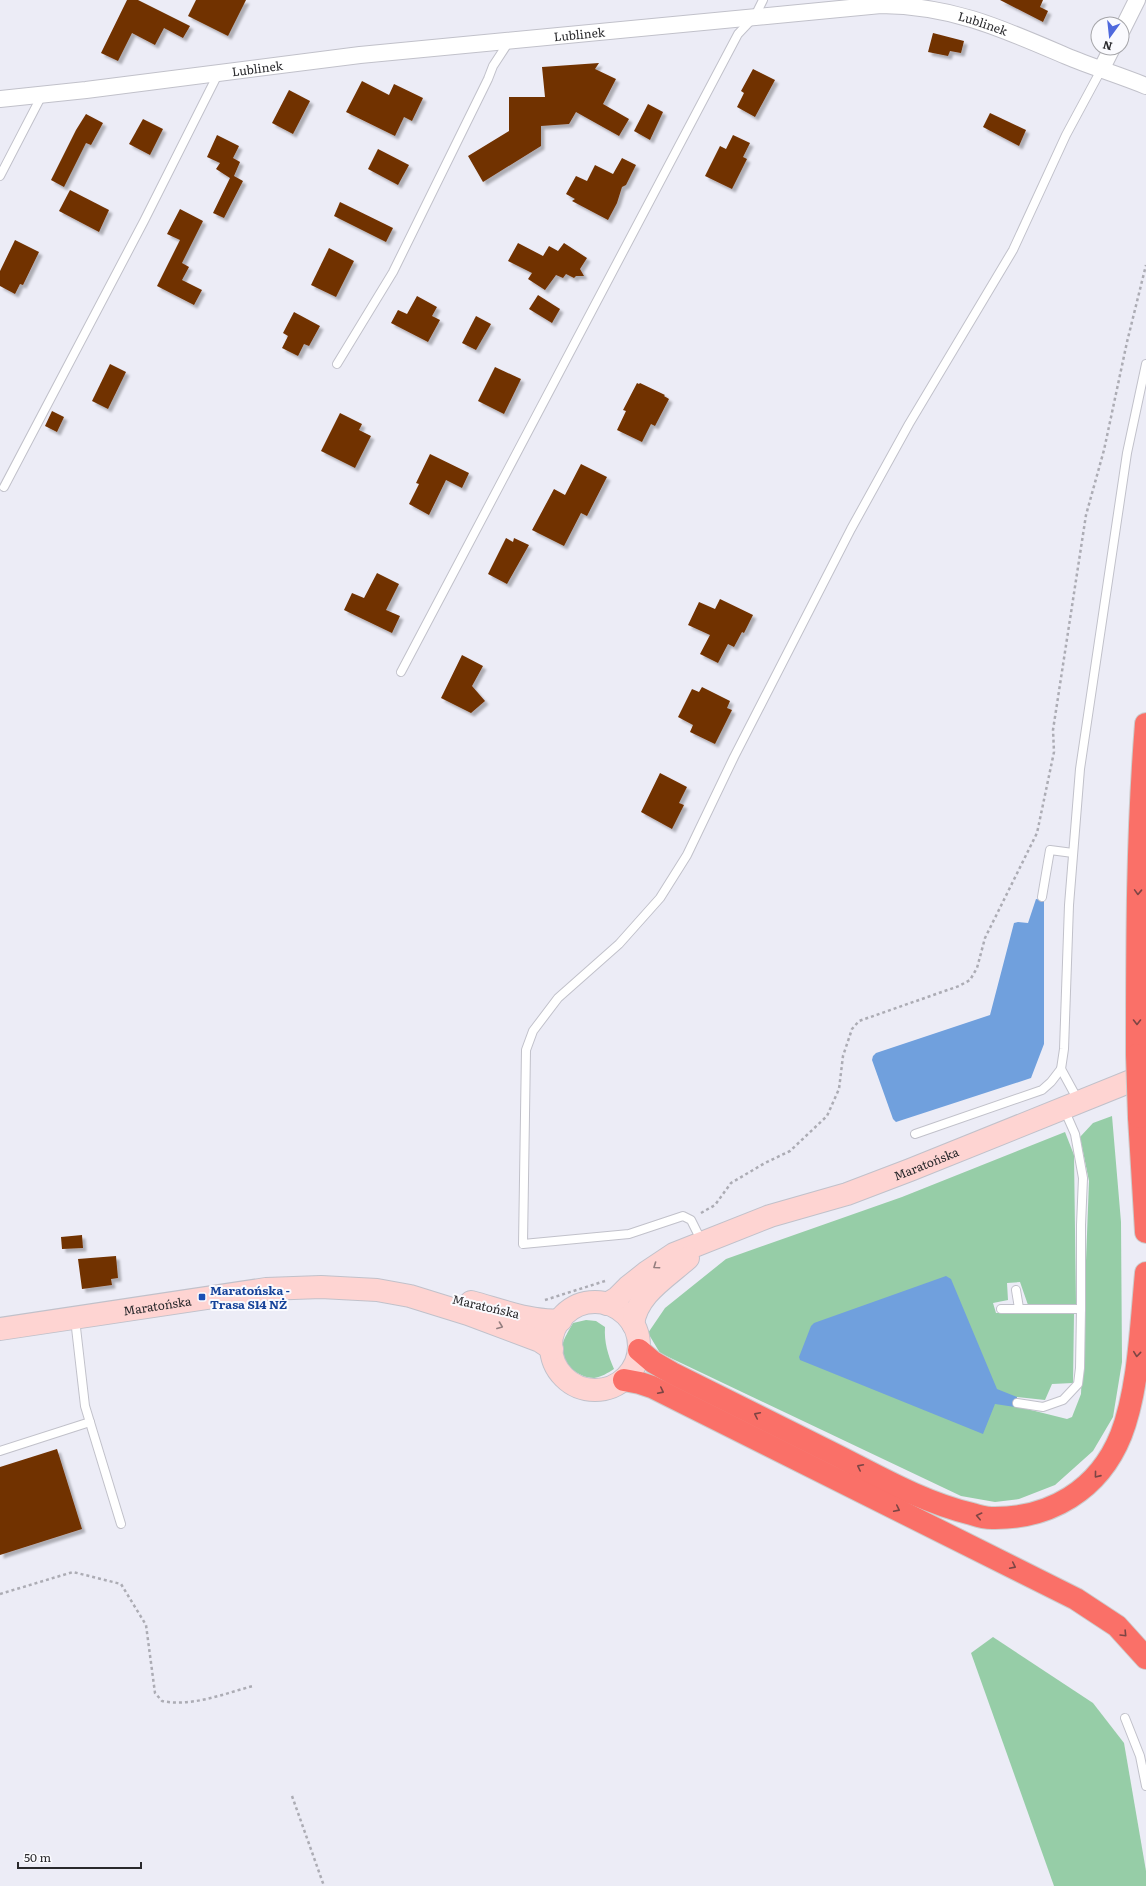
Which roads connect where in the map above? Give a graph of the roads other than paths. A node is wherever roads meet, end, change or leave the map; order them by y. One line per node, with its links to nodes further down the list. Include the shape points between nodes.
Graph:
1 (763, 0): 3 (lane)
2 (1137, 0): 4 (street)
3 (755, 16): 5 (street, Lublinek); 7 (street, Lublinek, via 881,5 930,8 966,16 1006,30); 16 (lane, via 738,34)
4 (1129, 16)
5 (510, 40): 8 (street, Lublinek); 13 (lane, via 492,66 488,79 393,272)
6 (1108, 56): 7 (street)
7 (1101, 70): 9 (street, Lublinek); 25 (lane, via 1066,135 1013,250 909,424 851,529 734,757 687,855 660,898 619,944 558,998 533,1031 526,1050 523,1244 628,1234 683,1216 691,1220)
8 (219, 72): 10 (street, Lublinek); 15 (lane)
9 (1146, 86)
10 (43, 94): 11 (street, Lublinek); 12 (lane)
11 (0, 99)
12 (0, 176)
13 (338, 364)
14 (1146, 364): 18 (lane, via 1125,461 1080,769)
15 (4, 487)
16 (401, 672)
17 (1146, 724): 24 (highway, one-way to 24, bridge, via 1142,770 1137,1055)
18 (1073, 853): 19 (lane, via 1050,850); 20 (lane, via 1068,905 1064,1049)
19 (1042, 897)
20 (1061, 1069): 22 (lane); 23 (lane, via 1042,1090)
21 (1146, 1075): 22 (main road, Maratońska)
22 (1072, 1106): 25 (main road, Maratońska, via 846,1194 770,1216); 32 (lane, via 1083,1178)
23 (915, 1134)
24 (1146, 1232)
25 (703, 1243): 29 (main road, Maratońska, one-way to 29, via 664,1260); 35 (main road, Maratońska, via 642,1300 636,1310)
26 (1146, 1273): 38 (highway, one-way to 38, via 1130,1405 1120,1436 1107,1462 1089,1484 1064,1502 1042,1511 1018,1516 990,1518 963,1512 913,1494 672,1373)
27 (1016, 1290): 30 (lane)
28 (410, 1296): 33 (main road, Maratońska, via 349,1288 266,1289); 34 (main road, Maratońska, via 437,1296 549,1321); 37 (main road, Maratońska, one-way to 37, via 468,1314 540,1341)
29 (607, 1304): 34 (main road, via 593,1303 580,1306); 35 (main road, via 619,1309)
30 (1018, 1308): 31 (lane); 32 (lane)
31 (1001, 1309)
32 (1081, 1309): 40 (lane, via 1078,1384 1063,1400 1043,1407)
33 (75, 1318): 36 (main road, Maratońska); 41 (lane, via 84,1406)
34 (560, 1320): 37 (main road, via 553,1334)
35 (633, 1324): 38 (main road)
36 (0, 1329)
37 (552, 1349): 39 (main road, via 561,1373 584,1389 598,1390)
38 (639, 1350): 39 (main road, via 631,1373)
39 (624, 1380): 44 (highway, one-way to 44, via 652,1387 1070,1596 1117,1626)
40 (1017, 1402)
41 (90, 1422): 42 (lane); 43 (lane)
42 (0, 1451)
43 (121, 1524)
44 (1146, 1658)
45 (1124, 1718): 46 (lane, via 1140,1756)
46 (1146, 1786)

